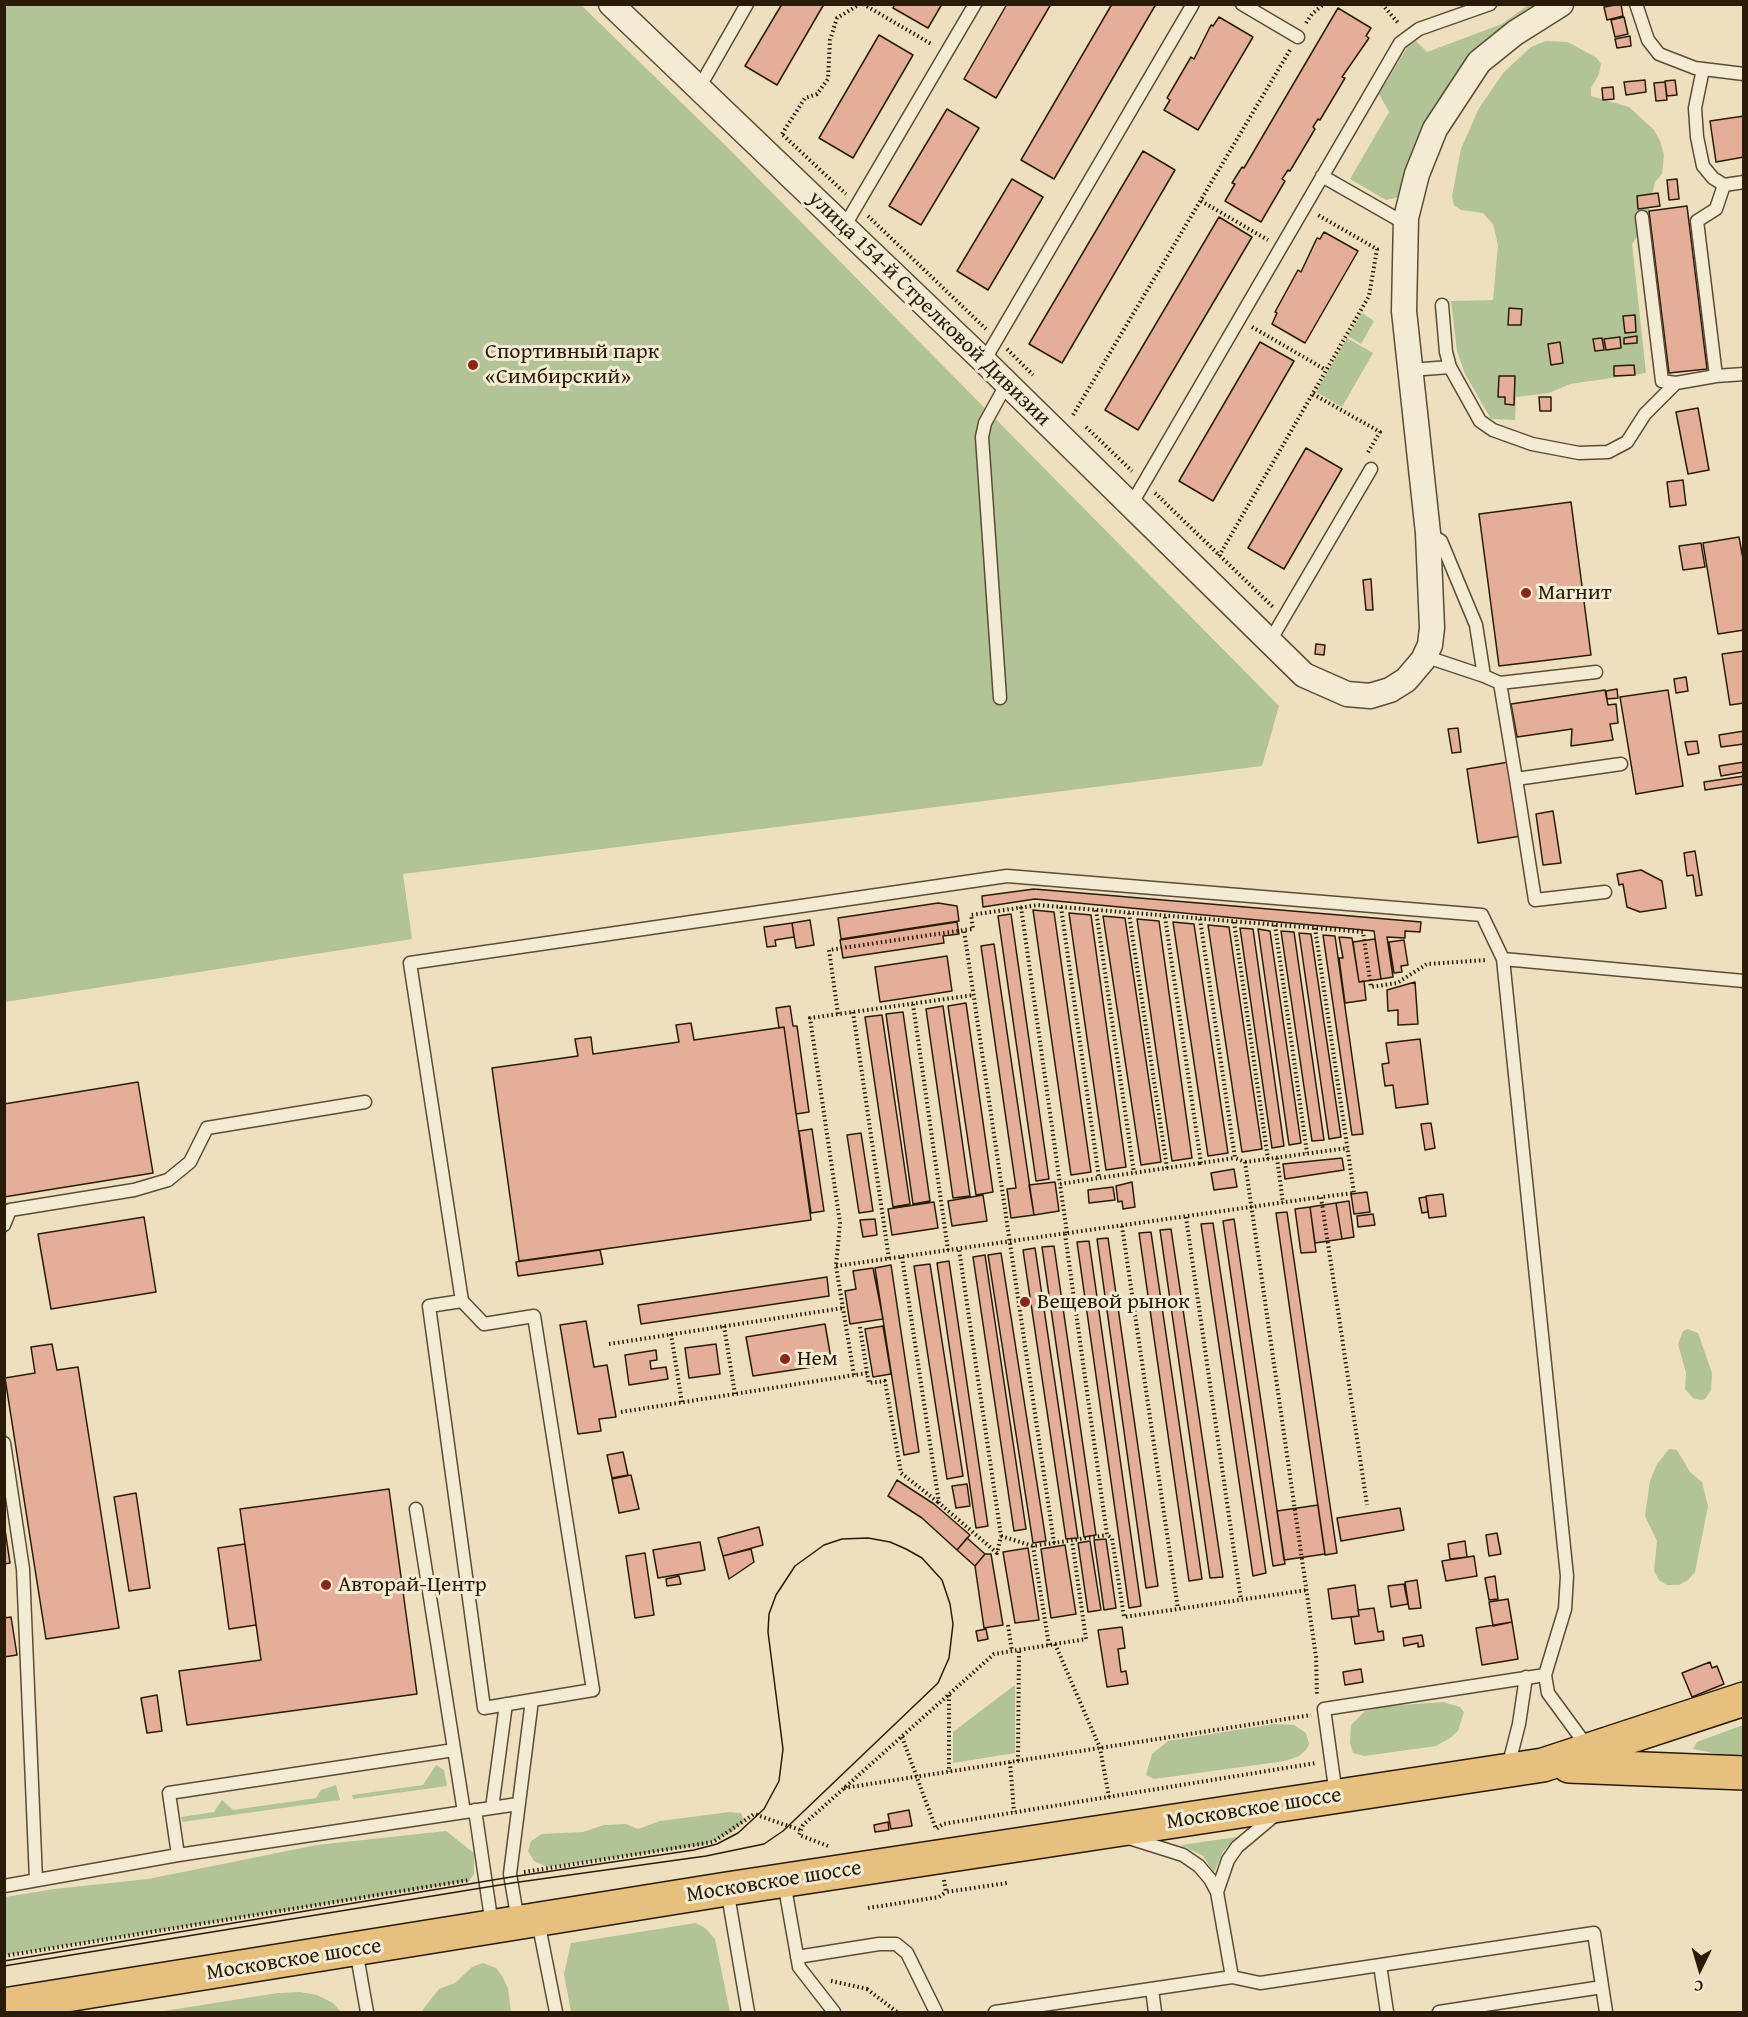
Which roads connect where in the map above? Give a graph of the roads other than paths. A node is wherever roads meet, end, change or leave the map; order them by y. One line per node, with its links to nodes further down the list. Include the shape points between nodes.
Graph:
1 (611, 4): 12 (street, улица 154-й Стрелковой Дивизии)
2 (747, 4): 12 (lane)
3 (975, 4): 18 (lane)
4 (1193, 4): 20 (lane)
5 (1242, 4): 9 (lane)
6 (1490, 4): 13 (lane, via 1406,37)
7 (1561, 4): 17 (street, via 1479,62 1435,129 1417,174)
8 (1636, 4): 10 (lane, via 1648,40 1659,54)
9 (1298, 37)
10 (1703, 69): 11 (lane); 15 (lane, via 1695,108 1696,137 1703,166)
11 (1743, 74)
12 (699, 88): 18 (street, улица 154-й Стрелковой Дивизии)
13 (1322, 176): 17 (lane); 28 (lane)
14 (1743, 182): 15 (lane)
15 (1724, 185): 24 (lane, via 1716,209 1697,222)
16 (1642, 217): 26 (lane, via 1662,381)
17 (1406, 224): 22 (street, via 1404,311)
18 (844, 227): 20 (street, улица 154-й Стрелковой Дивизии)
19 (1442, 305): 21 (lane)
20 (984, 361): 25 (street, улица 154-й Стрелковой Дивизии)
21 (1450, 367): 22 (lane); 26 (lane, via 1480,421 1493,430 1532,444 1579,453 1608,452 1627,442 1645,414)
22 (1410, 370): 29 (street)
23 (1743, 374): 24 (lane)
24 (1716, 376): 26 (lane)
25 (1007, 383): 28 (street, улица 154-й Стрелковой Дивизии); 35 (lane, via 985,423 982,437)
26 (1676, 383)
27 (1367, 466): 30 (lane)
28 (1131, 505): 30 (street, улица 154-й Стрелковой Дивизии)
29 (1428, 533): 31 (street, via 1432,628); 33 (lane, via 1441,541 1476,625)
30 (1270, 641): 31 (street, улица 154-й Стрелковой Дивизии, via 1304,675 1347,694 1370,696 1390,690 1406,680)
31 (1424, 656): 33 (lane)
32 (1596, 672): 34 (lane)
33 (1484, 676): 34 (lane)
34 (1500, 683): 37 (lane)
35 (1000, 698)
36 (1621, 764): 37 (lane)
37 (1516, 779): 38 (lane, via 1535,900)
38 (1605, 892)
39 (1503, 959): 40 (lane); 43 (lane, via 1482,915 1007,876 410,963); 46 (lane, via 1567,1576 1565,1609)
40 (1743, 981)
41 (365, 1102): 42 (lane, via 207,1128 190,1162 168,1180 134,1190 10,1210)
42 (4, 1225)
43 (462, 1301): 49 (lane, via 484,1324 534,1316 593,1690); 50 (lane, via 429,1305 484,1708)
44 (4, 1443): 63 (lane, via 23,1569)
45 (416, 1509): 51 (lane)
46 (1545, 1674): 47 (lane); 52 (lane, via 1548,1693)
47 (1526, 1677): 54 (lane); 56 (lane, via 1324,1709)
48 (1743, 1699): 52 (main road)
49 (531, 1700): 50 (lane); 57 (lane)
50 (506, 1704): 59 (lane)
51 (454, 1750): 60 (lane); 62 (lane, via 169,1793)
52 (1590, 1750): 53 (main road)
53 (1544, 1765): 54 (main road, Московское шоссе); 55 (main road)
54 (1507, 1771): 56 (main road, Московское шоссе)
55 (1743, 1773)
56 (1336, 1797): 58 (main road, Московское шоссе)
57 (518, 1804): 59 (lane); 68 (lane, via 510,1874)
58 (1291, 1804): 61 (main road, Московское шоссе); 67 (lane, via 1237,1847)
59 (492, 1808): 60 (lane)
60 (470, 1811): 62 (lane); 68 (lane, via 485,1878)
61 (1105, 1832): 64 (main road, Московское шоссе); 67 (lane, via 1183,1855 1199,1866)
62 (178, 1855): 63 (lane)
63 (36, 1880): 65 (lane)
64 (784, 1881): 66 (main road, Московское шоссе); 70 (lane)
65 (4, 1886)
66 (727, 1889): 68 (main road, Московское шоссе); 78 (lane)
67 (1217, 1892): 72 (lane)
68 (516, 1923): 69 (main road, Московское шоссе); 77 (lane)
69 (356, 1950): 75 (main road, Московское шоссе); 76 (lane)
70 (797, 1957): 79 (lane, via 798,1967); 80 (lane, via 896,1944 907,1953)
71 (1380, 1965): 72 (lane, via 1260,1983); 73 (lane, via 1594,1933); 83 (lane)
72 (1232, 1977): 74 (lane)
73 (1602, 1987): 84 (lane); 85 (lane)
74 (1152, 1989): 81 (lane); 82 (lane)
75 (4, 2005)
76 (367, 2013)
77 (556, 2013)
78 (748, 2013)
79 (834, 2013)
80 (936, 2013)
81 (995, 2013)
82 (1155, 2013)
83 (1388, 2013)
84 (1439, 2013)
85 (1606, 2013)

